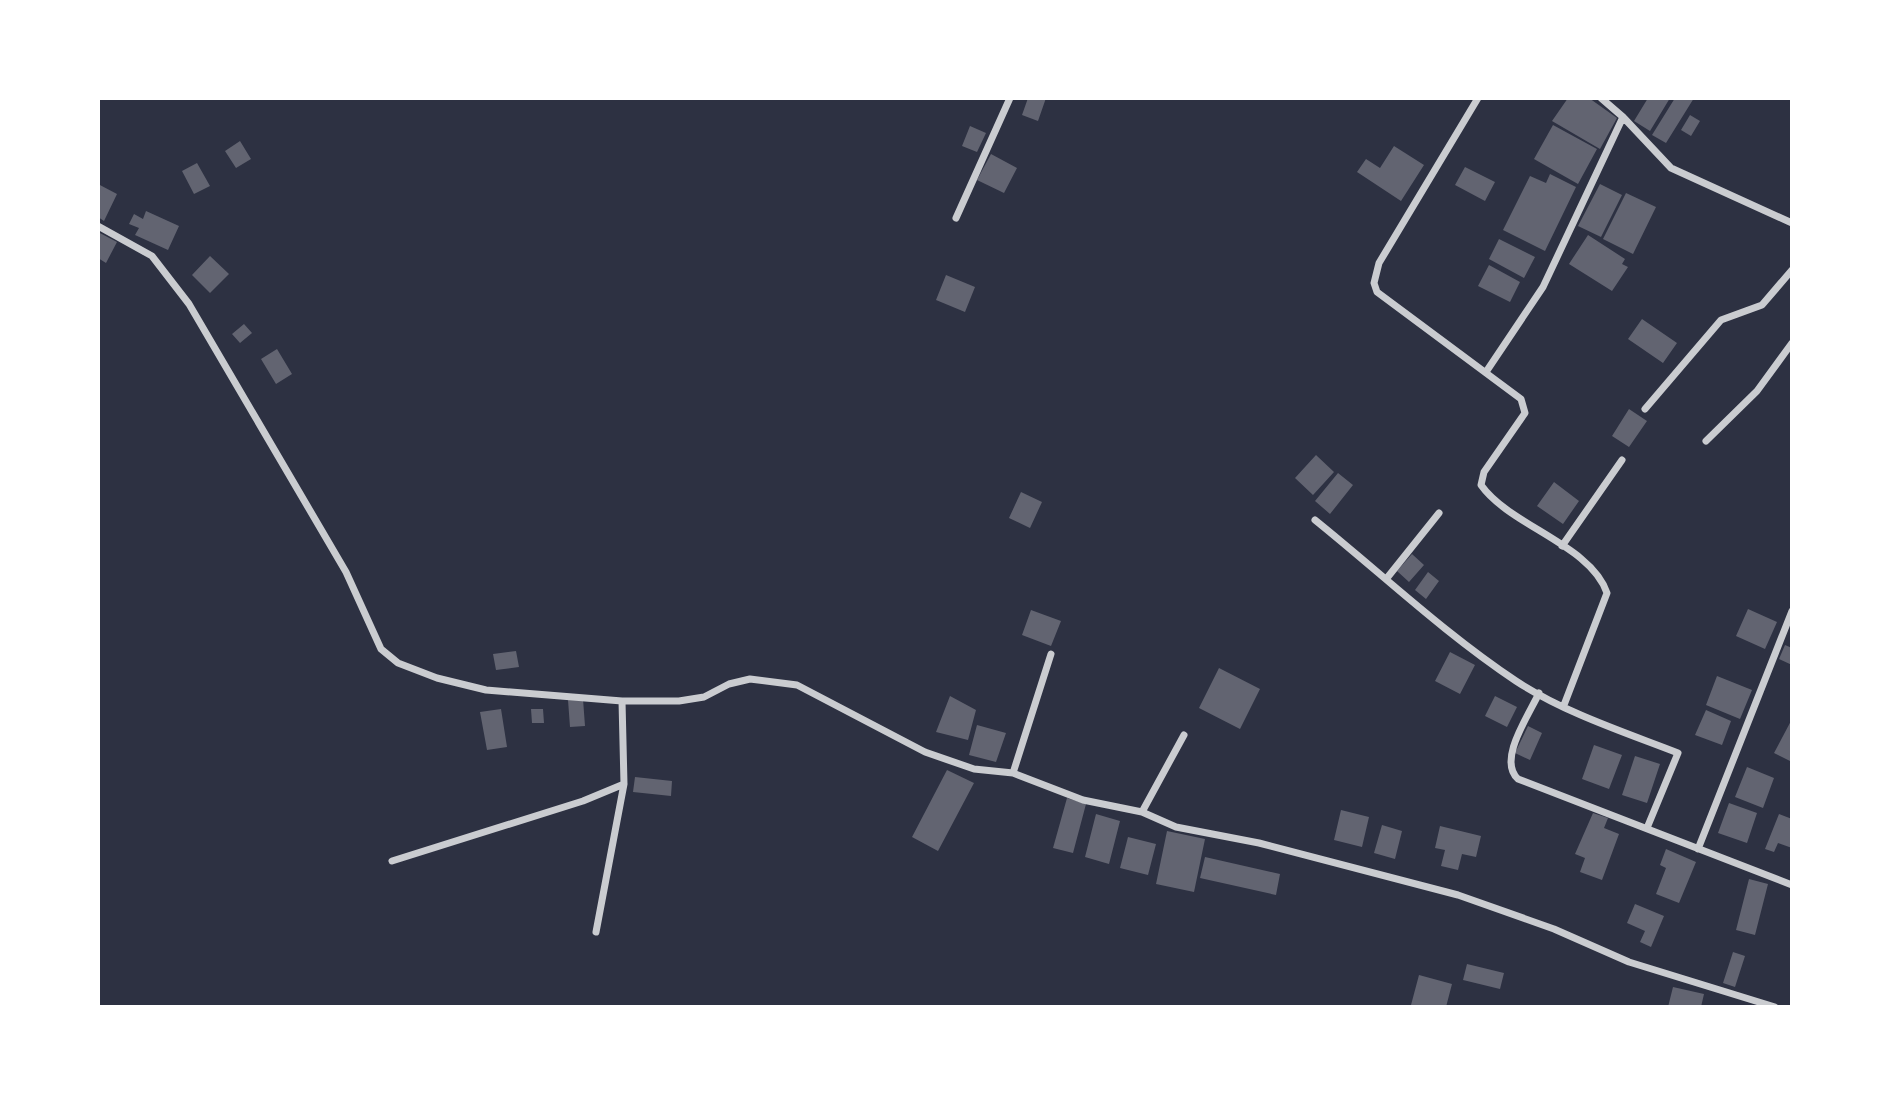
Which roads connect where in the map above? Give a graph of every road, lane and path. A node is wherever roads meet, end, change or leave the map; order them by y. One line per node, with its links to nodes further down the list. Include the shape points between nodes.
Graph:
1 (1010, 98): 5 (street)
2 (1478, 98): 10 (street, via 1379,263 1374,283 1377,292)
3 (1601, 98): 4 (street)
4 (1623, 117): 6 (street, via 1671,168); 10 (street, via 1543,287)
5 (956, 218)
6 (1792, 223)
7 (98, 226): 21 (street, via 152,256 189,304 339,560 381,649 398,663 486,690)
8 (1792, 270): 11 (street, via 1762,304 1721,320)
9 (1792, 343): 12 (street, via 1757,391)
10 (1486, 372): 16 (street, via 1521,399 1525,413 1484,472 1481,485)
11 (1645, 409)
12 (1706, 441)
13 (1622, 460): 16 (street)
14 (1439, 513): 17 (street)
15 (1315, 520): 17 (street)
16 (1562, 547): 22 (street, via 1602,579 1607,593)
17 (1387, 578): 20 (street, via 1461,640)
18 (1792, 611): 28 (street)
19 (1051, 654): 24 (street)
20 (1539, 693): 22 (street); 27 (street, via 1509,758 1512,774)
21 (622, 701): 24 (street, via 679,701 704,697 750,679 777,681 797,685 925,752 974,769); 25 (street)
22 (1564, 705): 27 (street, via 1678,753)
23 (1184, 736): 26 (street)
24 (1013, 773): 26 (street, via 1083,800)
25 (624, 784): 29 (street); 31 (street)
26 (1142, 812): 32 (street, via 1176,827 1259,843 1458,895 1629,962)
27 (1647, 828): 28 (street)
28 (1698, 849): 30 (street)
29 (392, 860)
30 (1792, 885)
31 (596, 932)
32 (1774, 1007)

